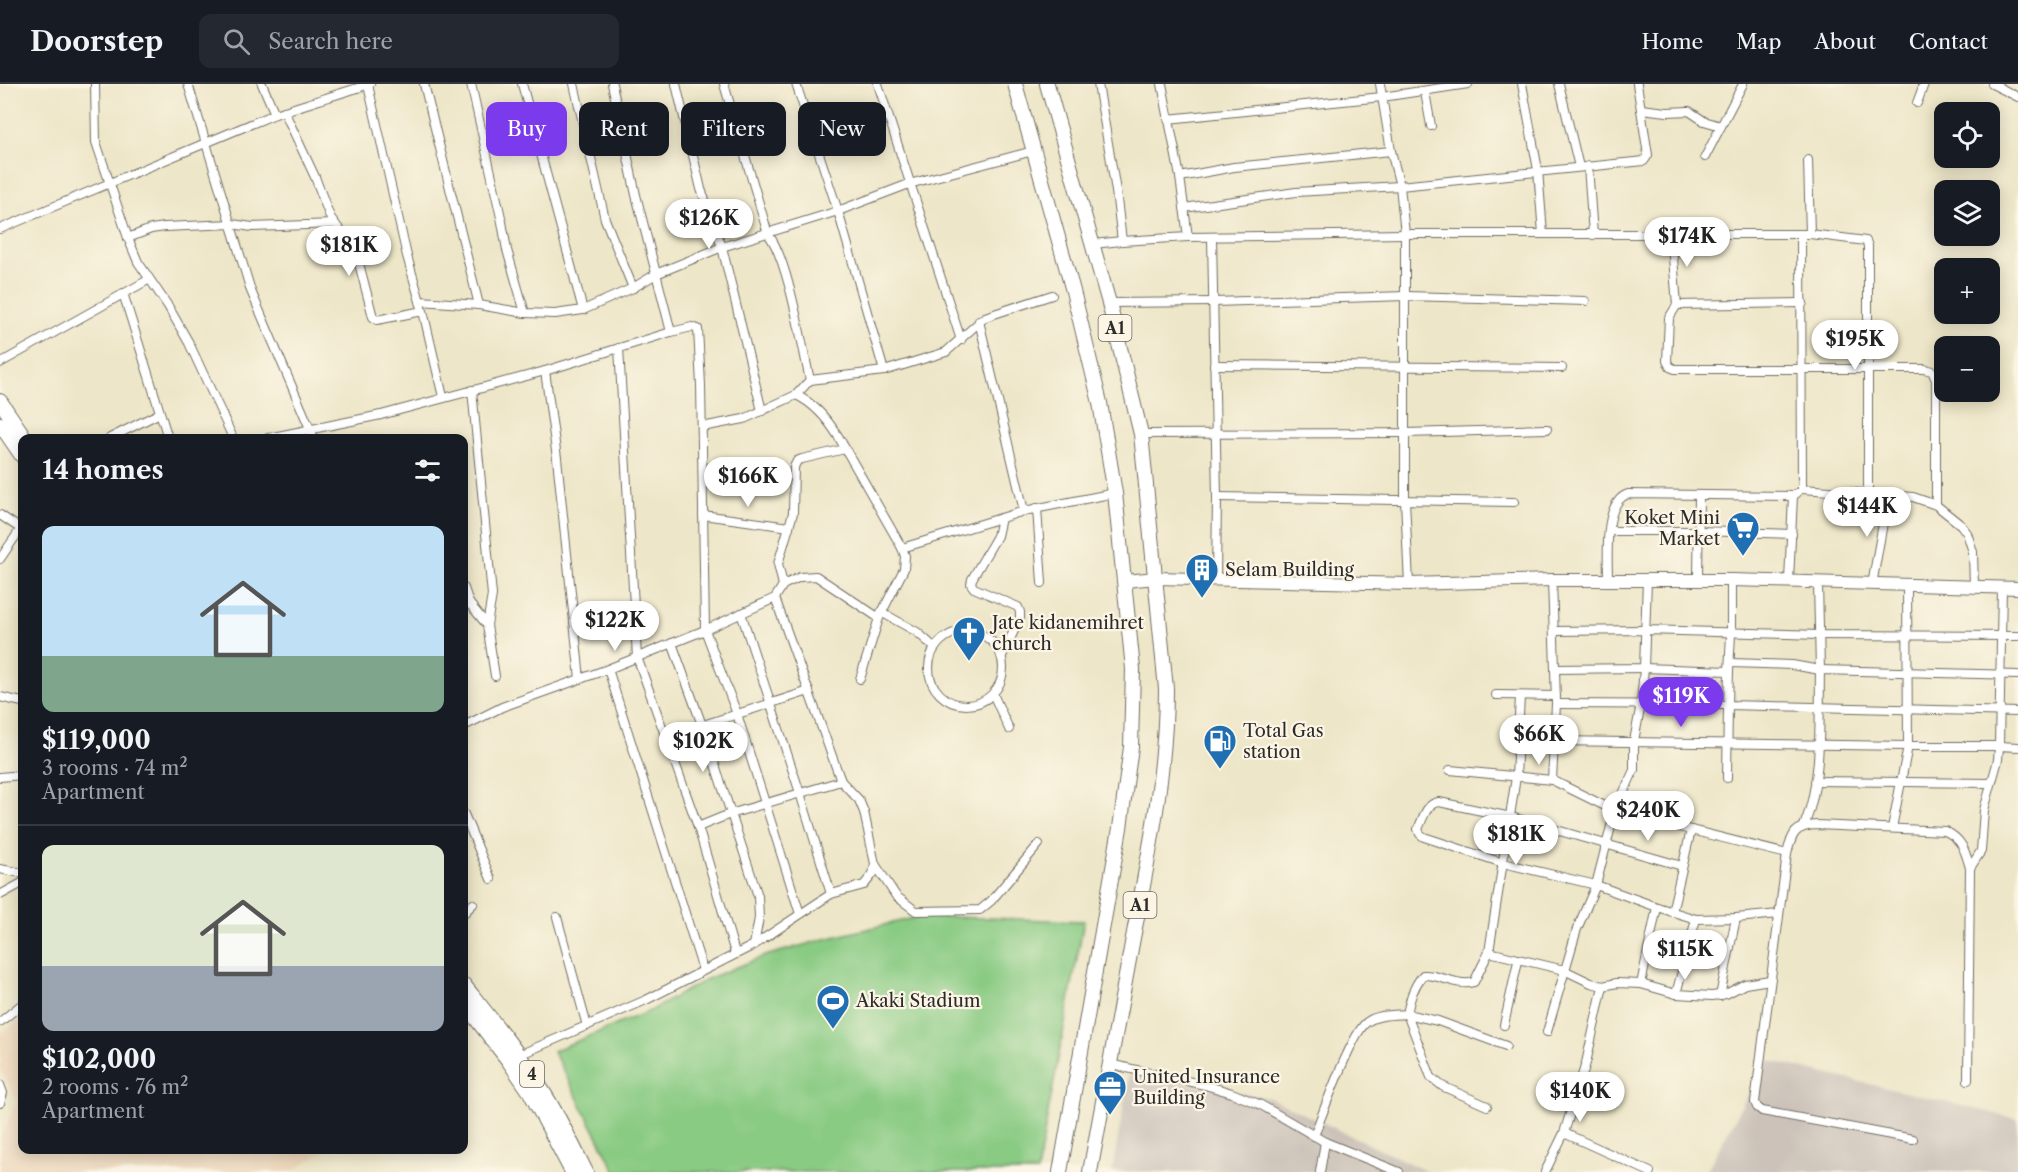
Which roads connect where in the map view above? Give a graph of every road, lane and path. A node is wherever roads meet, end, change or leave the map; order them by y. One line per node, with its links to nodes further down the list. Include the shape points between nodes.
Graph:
1 (95, 84): 43 (street, via 96,142)
2 (188, 84): 35 (street)
3 (262, 84): 31 (street)
4 (369, 84): 31 (street); 69 (street)
5 (424, 84): 74 (street)
6 (471, 84): 78 (street, via 507,250)
7 (522, 84): 76 (street)
8 (574, 84): 65 (street, via 605,219)
9 (612, 84): 63 (street)
10 (676, 84): 62 (street, via 701,189)
11 (724, 84): 51 (street)
12 (796, 84): 47 (street)
13 (878, 84): 44 (street)
14 (1015, 84): 36 (main road, A1)
15 (1047, 84): 61 (main road, A1)
16 (1098, 84): 60 (street)
17 (1161, 84): 32 (street)
18 (1380, 84): 27 (street)
19 (1468, 84): 26 (street)
20 (1522, 84): 41 (street)
21 (1558, 84): 40 (street)
22 (1637, 84): 30 (street)
23 (1743, 84): 34 (street)
24 (1924, 84): 29 (street)
25 (1992, 84): 28 (street)
26 (1425, 92): 27 (street); 33 (street)
27 (1382, 97): 32 (street); 37 (street)
28 (2018, 97)
29 (1917, 103)
30 (1641, 109): 34 (street, via 1689,111); 40 (street, via 1648,158)
31 (279, 112): 35 (street); 49 (street, via 315,177)
32 (1168, 119): 42 (street)
33 (1431, 126)
34 (1721, 126): 38 (street)
35 (207, 142): 43 (street); 48 (street)
36 (1033, 151): 44 (street); 114 (main road, A1, via 1100,403)
37 (1391, 151): 42 (street, via 1234,167); 45 (street)
38 (1705, 157)
39 (1808, 160): 56 (street)
40 (1583, 167): 41 (street); 55 (street)
41 (1538, 170): 45 (street); 53 (street)
42 (1179, 177): 46 (street)
43 (108, 183): 50 (street); 59 (street)
44 (909, 184): 47 (street); 81 (street)
45 (1400, 186): 46 (street, via 1296,192); 52 (street)
46 (1184, 208): 57 (street)
47 (838, 211): 51 (street); 90 (street)
48 (232, 224): 49 (street); 59 (street, via 151,229); 100 (street, via 251,291)
49 (335, 224): 77 (street, via 359,258 373,317 377,320)
50 (0, 229)
51 (768, 234): 62 (street); 91 (street, via 783,267)
52 (1405, 234): 53 (street); 58 (street); 68 (street)
53 (1543, 234): 55 (street)
54 (1671, 234): 55 (street); 56 (street); 75 (street)
55 (1593, 235)
56 (1806, 235): 73 (street); 87 (street, via 1859,239 1869,246)
57 (1188, 237): 58 (street); 60 (street)
58 (1212, 237): 70 (street)
59 (128, 238): 64 (street)
60 (1122, 241): 61 (street)
61 (1093, 244): 72 (main road, A1)
62 (722, 247): 63 (street); 96 (street)
63 (656, 274): 65 (street); 80 (street)
64 (148, 280): 66 (street); 107 (street, via 189,343)
65 (633, 288): 76 (street)
66 (123, 293): 83 (street); 97 (street)
67 (1052, 295): 79 (street)
68 (1406, 296): 70 (street); 71 (street); 85 (street)
69 (420, 301): 74 (street); 77 (street)
70 (1215, 302): 72 (street); 84 (street)
71 (1585, 302)
72 (1109, 303): 110 (main road, A1)
73 (1803, 303): 75 (street); 88 (street)
74 (478, 305): 78 (street)
75 (1677, 305): 88 (street, via 1669,318 1670,367)
76 (583, 310): 78 (street)
77 (423, 311): 94 (street)
78 (525, 313)
79 (979, 321): 81 (street); 124 (street)
80 (671, 332): 82 (street); 98 (street, via 692,327 699,332)
81 (961, 340): 90 (street, via 946,352)
82 (619, 348): 89 (street); 170 (street)
83 (0, 363)
84 (1214, 365): 85 (street); 103 (street)
85 (1406, 366): 86 (street); 102 (street)
86 (1562, 368)
87 (1868, 369): 88 (street); 115 (street); 122 (street, via 1924,369 1935,374)
88 (1803, 370): 113 (street)
89 (544, 371): 92 (street); 180 (street)
90 (884, 371): 91 (street)
91 (810, 380): 93 (street)
92 (472, 390): 94 (street); 158 (street, via 492,595)
93 (796, 395): 96 (street); 111 (street, via 831,425)
94 (443, 396): 100 (street, via 381,415)
95 (0, 401): 104 (main road)
96 (762, 411): 98 (street, via 744,419)
97 (160, 413): 105 (street); 106 (street)
98 (702, 426): 126 (street)
99 (1, 427): 112 (main road)
100 (310, 429): 108 (street); 109 (street)
101 (1547, 429): 102 (street)
102 (1406, 432): 103 (street); 120 (street)
103 (1215, 433): 110 (street); 119 (street)
104 (22, 434)
105 (118, 434)
106 (167, 434)
107 (231, 434)
108 (287, 434)
109 (312, 434)
110 (1141, 434): 136 (main road, A1)
111 (844, 449): 129 (street, via 797,461); 134 (street)
112 (18, 450)
113 (1802, 489): 115 (street); 118 (street)
114 (1115, 493): 123 (street); 143 (main road, A1)
115 (1868, 494): 117 (street)
116 (1699, 495): 118 (street); 130 (street, via 1621,496); 131 (street)
117 (1888, 495): 122 (street, via 1913,497); 149 (street)
118 (1794, 496): 133 (street)
119 (1217, 497): 120 (street); 138 (street)
120 (1405, 500): 121 (street); 147 (street)
121 (1514, 502)
122 (1936, 505): 151 (street, via 1961,525 1971,542)
123 (1037, 508): 124 (street); 145 (street)
124 (1024, 511): 127 (street)
125 (0, 515): 128 (street)
126 (703, 515): 129 (street); 159 (street)
127 (1001, 518): 134 (street); 169 (street, via 997,536 971,584 1018,607 1020,618)
128 (18, 526)
129 (789, 527): 148 (street, via 779,556)
130 (1609, 531): 131 (street); 140 (street)
131 (1698, 531): 133 (street); 137 (street)
132 (18, 534): 135 (street)
133 (1792, 534): 144 (street)
134 (902, 548): 157 (street, via 906,556 904,569)
135 (0, 559)
136 (1156, 579): 138 (street); 143 (street); 272 (main road, A1, via 1166,689 1163,768)
137 (1698, 579): 141 (street); 142 (street)
138 (1216, 580): 147 (street)
139 (1552, 580): 140 (street); 147 (street); 161 (street)
140 (1608, 580): 141 (street)
141 (1647, 580): 160 (street)
142 (1731, 580): 144 (street); 162 (street)
143 (1125, 581): 283 (main road, A1, via 1133,669 1131,747)
144 (1789, 581): 146 (street)
145 (1042, 583)
146 (1818, 583): 149 (street); 163 (street)
147 (1409, 584)
148 (783, 585): 154 (street); 157 (street, via 800,577 816,576)
149 (1872, 585): 150 (street)
150 (1907, 585): 151 (street); 164 (street)
151 (1974, 587): 152 (street)
152 (2002, 588): 153 (street); 165 (street)
153 (2018, 588)
154 (775, 598): 156 (street); 182 (street)
155 (468, 607): 158 (street)
156 (741, 613): 159 (street); 189 (street)
157 (880, 615): 168 (street, via 917,632); 181 (street)
158 (487, 625): 179 (street)
159 (705, 630): 167 (street); 196 (street)
160 (1645, 630): 161 (street); 162 (street); 172 (street)
161 (1554, 631): 174 (street)
162 (1731, 634): 163 (street); 171 (street)
163 (1820, 635): 164 (street); 175 (street)
164 (1907, 636): 165 (street); 176 (street)
165 (2001, 636): 166 (street); 177 (street)
166 (2018, 636)
167 (672, 642): 170 (street); 198 (street)
168 (935, 648): 169 (street, via 944,638 971,631 984,635); 183 (street, via 929,660 929,674 943,697 969,706)
169 (1002, 656): 183 (street, via 1001,683)
170 (637, 657): 173 (street); 200 (street)
171 (1729, 667): 172 (street); 175 (street, via 1792,665); 191 (street)
172 (1644, 668): 174 (street); 190 (street)
173 (608, 669): 180 (street); 255 (street)
174 (1555, 669): 187 (street)
175 (1820, 670): 176 (street); 192 (street)
176 (1907, 672): 177 (street); 193 (street)
177 (2000, 674): 178 (street); 194 (street)
178 (2018, 675)
179 (495, 676)
180 (580, 679): 197 (street, via 502,707)
181 (860, 679)
182 (809, 691): 189 (street); 215 (street)
183 (993, 694): 199 (street)
184 (1496, 695): 185 (street)
185 (1520, 696): 187 (street); 211 (street)
186 (0, 697): 188 (street)
187 (1556, 700): 190 (street); 201 (street)
188 (18, 701)
189 (770, 703): 196 (street); 218 (street)
190 (1641, 704): 191 (street); 202 (street)
191 (1728, 705): 192 (street); 203 (street)
192 (1819, 707): 193 (street); 204 (street)
193 (1908, 710): 194 (street); 205 (street)
194 (2000, 711): 195 (street); 206 (street)
195 (2018, 712)
196 (737, 714): 198 (street); 219 (street)
197 (468, 724)
198 (702, 725): 200 (street); 221 (street)
199 (1009, 729)
200 (666, 737): 224 (street)
201 (1555, 741): 202 (street); 213 (street)
202 (1634, 741): 203 (street); 220 (street, via 1634,770)
203 (1728, 742): 204 (street); 212 (street)
204 (1818, 746): 205 (street); 214 (street)
205 (1908, 746): 206 (street); 216 (street)
206 (1999, 746): 207 (street); 217 (street)
207 (2018, 747)
208 (1450, 770): 211 (street)
209 (18, 775): 210 (street)
210 (0, 777)
211 (1516, 777): 213 (street); 222 (street)
212 (1727, 778)
213 (1552, 780): 220 (street)
214 (1815, 781): 216 (street); 225 (street)
215 (841, 782): 218 (street); 232 (street, via 859,800 864,812)
216 (1900, 783): 217 (street); 226 (street)
217 (1990, 783): 234 (street, via 1981,851)
218 (801, 793): 219 (street); 240 (street)
219 (767, 803): 221 (street); 246 (street)
220 (1615, 811): 227 (street); 229 (street)
221 (730, 814): 224 (street); 251 (street, via 758,896)
222 (1511, 817): 229 (street); 231 (street); 231 (street, via 1433,803 1418,829 1424,837)
223 (468, 824): 237 (street)
224 (698, 826): 253 (street)
225 (1804, 826): 226 (street); 230 (street, via 1795,831)
226 (1892, 828): 234 (street, via 1945,831 1953,835 1966,851)
227 (1691, 830): 230 (street); 233 (street)
228 (1039, 844): 232 (street, via 980,910 916,911 896,896)
229 (1607, 844): 233 (street); 239 (street)
230 (1787, 854): 247 (street)
231 (1503, 863): 239 (street); 252 (street)
232 (875, 864): 240 (street, via 864,885)
233 (1682, 866): 245 (street)
234 (1970, 868): 273 (street)
235 (0, 869): 236 (street)
236 (18, 872)
237 (491, 879)
238 (18, 885): 241 (street)
239 (1596, 885): 243 (street); 256 (street, via 1576,929)
240 (831, 894): 246 (street)
241 (0, 895)
242 (473, 904): 244 (street)
243 (1657, 907): 245 (street); 258 (street)
244 (468, 909)
245 (1672, 912): 250 (street)
246 (800, 914): 251 (street)
247 (1779, 914): 249 (street); 257 (street)
248 (556, 917): 268 (street)
249 (1736, 918): 250 (street); 262 (street)
250 (1696, 919): 261 (street)
251 (754, 945): 253 (street)
252 (1490, 952): 254 (street); 265 (street, via 1474,982 1423,975 1412,992)
253 (735, 953): 255 (street)
254 (1518, 961): 256 (street); 267 (street)
255 (704, 970): 268 (street)
256 (1564, 970): 259 (street); 269 (street)
257 (1770, 981): 262 (street, via 1745,984); 279 (street, via 1757,1107)
258 (1641, 984): 259 (street, via 1617,982); 261 (street)
259 (1603, 986): 277 (street, via 1586,1063)
260 (468, 990): 271 (main road, 4)
261 (1676, 994): 262 (street)
262 (1720, 996)
263 (18, 1007): 266 (street)
264 (468, 1009): 281 (main road, via 530,1092)
265 (1407, 1014): 270 (street); 276 (street, via 1431,1077); 278 (street, via 1382,1016 1362,1025)
266 (0, 1022)
267 (1504, 1025)
268 (587, 1026): 271 (street)
269 (1547, 1032)
270 (1506, 1046)
271 (519, 1055): 282 (main road, 4, via 560,1119)
272 (1109, 1064): 278 (street, via 1232,1093); 284 (main road, A1)
273 (1968, 1080)
274 (0, 1085): 275 (street)
275 (0, 1103)
276 (1487, 1106)
277 (1564, 1133): 287 (street); 288 (street)
278 (1314, 1136): 280 (street)
279 (1913, 1139)
280 (1325, 1142): 285 (street); 286 (street)
281 (572, 1172)
282 (586, 1172)
283 (1060, 1172)
284 (1090, 1172)
285 (1320, 1172)
286 (1399, 1172)
287 (1545, 1172)
288 (1650, 1172)

